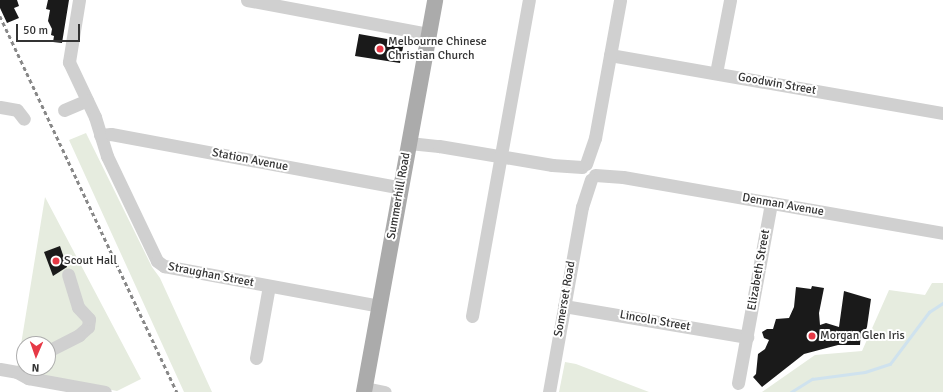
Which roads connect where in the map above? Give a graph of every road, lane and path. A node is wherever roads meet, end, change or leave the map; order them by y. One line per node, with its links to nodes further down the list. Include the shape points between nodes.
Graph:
1 (79, 0): 10 (street, via 68,59)
2 (247, 0): 7 (street)
3 (434, 0): 7 (main road, Summerhill Road)
4 (529, 0): 17 (street)
5 (620, 0): 8 (street, Somerset Road)
6 (730, 0): 9 (street)
7 (428, 34): 16 (main road, Summerhill Road)
8 (610, 55): 9 (street, Goodwin Street); 18 (street, Somerset Road)
9 (716, 73): 13 (street, Goodwin Street)
10 (87, 100): 12 (street); 15 (street)
11 (0, 107): 14 (street, via 17,110)
12 (64, 110)
13 (943, 113)
14 (24, 119)
15 (100, 135): 19 (street, Station Avenue, via 111,134); 23 (street, Straughan Street, via 110,163 159,263)
16 (409, 141): 17 (street, Denman Avenue); 19 (main road, Summerhill Road)
17 (501, 156): 18 (street, Denman Avenue); 26 (street)
18 (589, 171): 20 (street, Denman Avenue); 25 (street, Somerset Road)
19 (401, 188): 24 (main road, Summerhill Road)
20 (771, 203): 21 (street, Denman Avenue); 27 (street, Elizabeth Street)
21 (943, 233)
22 (68, 276): 28 (street, via 78,307 89,319 88,327 79,335)
23 (269, 286): 24 (street, Straughan Street); 29 (street)
24 (379, 306): 34 (main road, Summerhill Road)
25 (564, 306): 27 (street, Lincoln Street); 37 (street, Somerset Road)
26 (472, 316)
27 (746, 337): 33 (street, Elizabeth Street)
28 (56, 347)
29 (256, 358)
30 (0, 369): 31 (street)
31 (16, 370)
32 (27, 376): 35 (street)
33 (738, 383)
34 (364, 390): 36 (street)
35 (105, 392)
36 (385, 392)
37 (549, 392)

